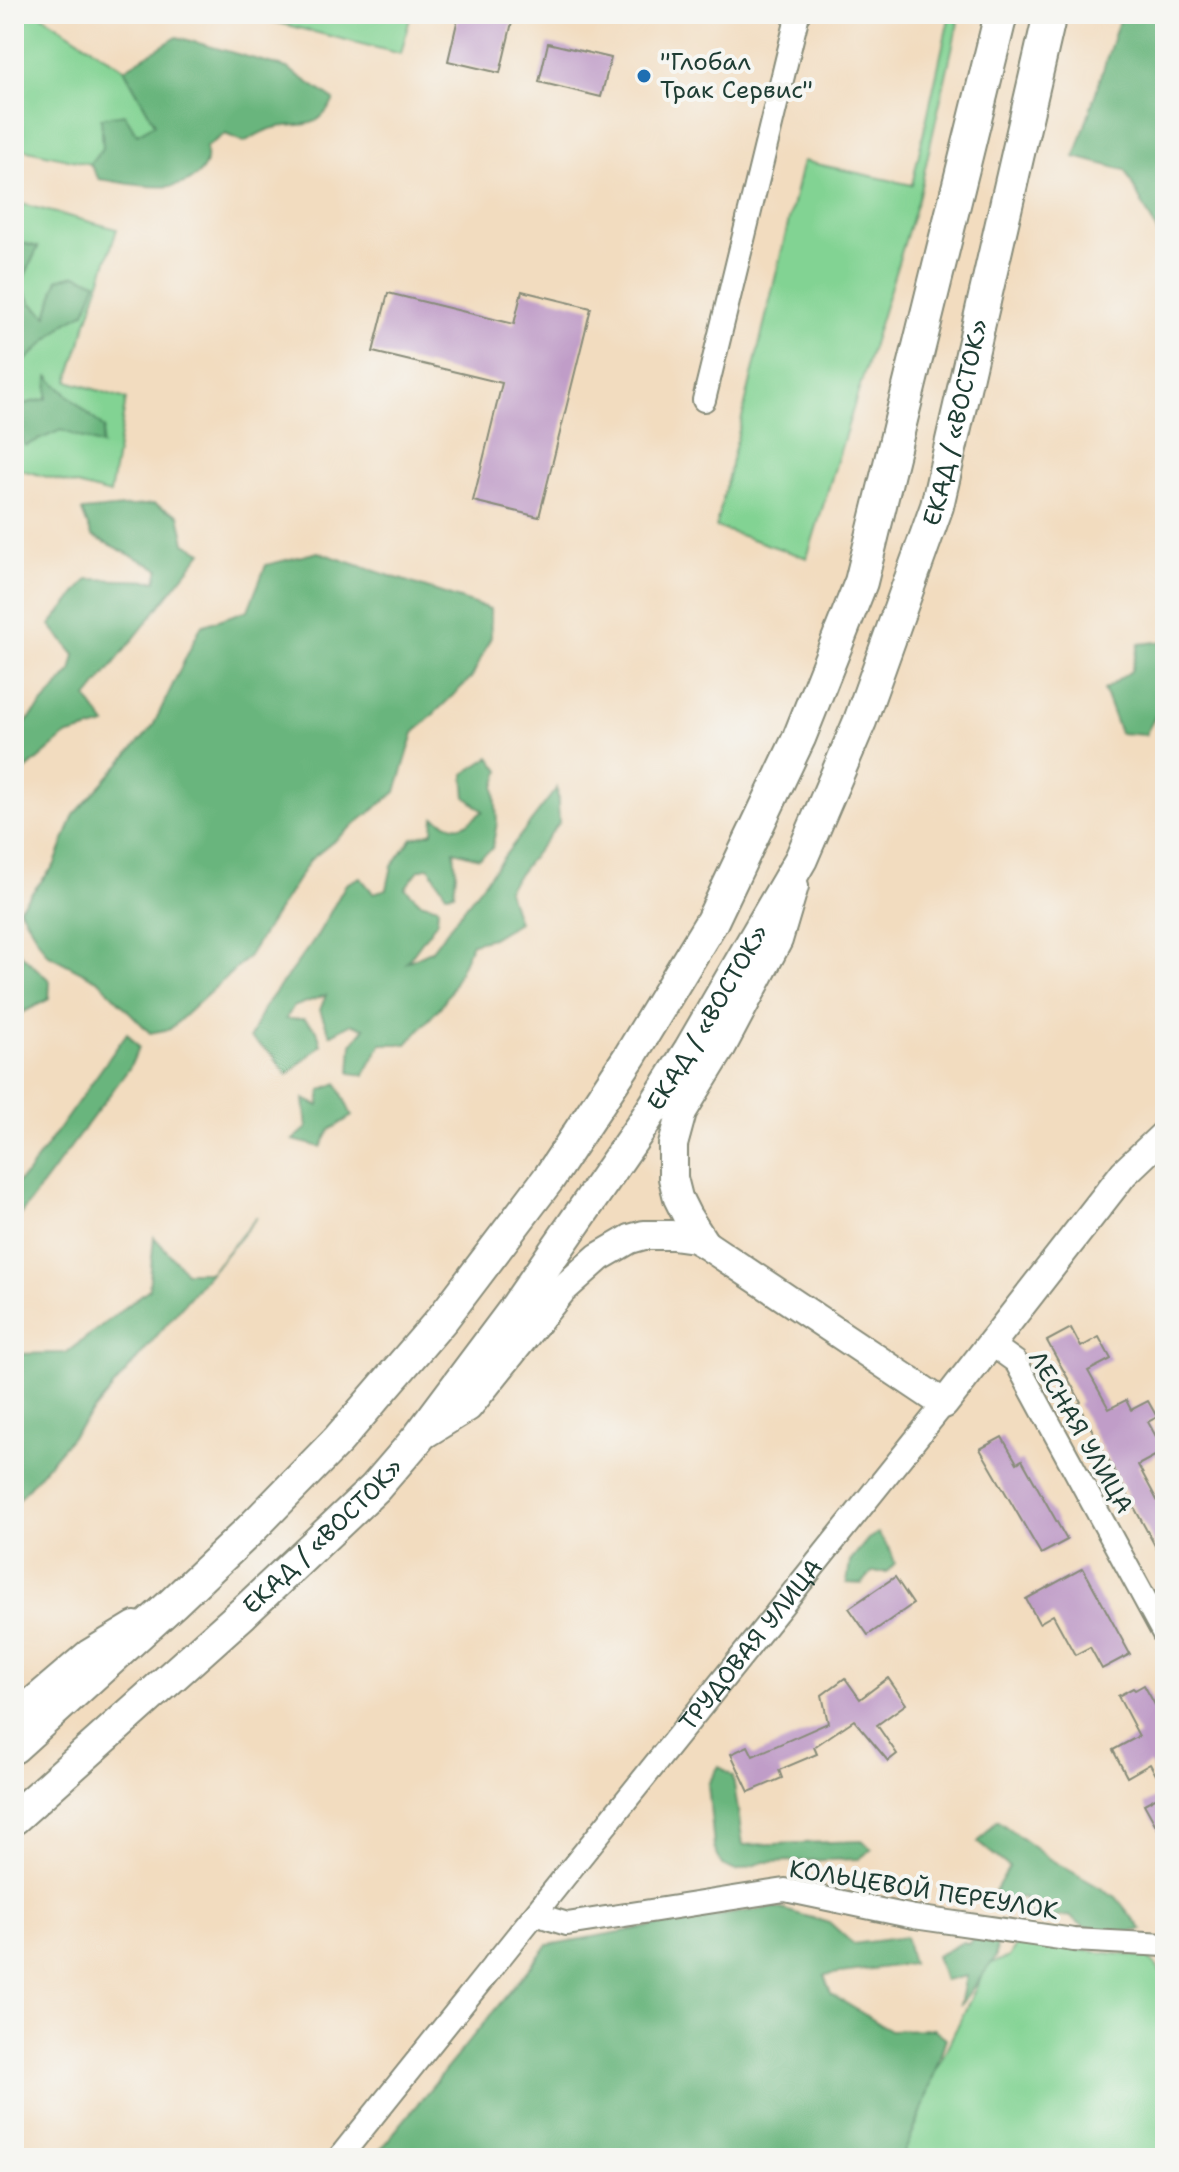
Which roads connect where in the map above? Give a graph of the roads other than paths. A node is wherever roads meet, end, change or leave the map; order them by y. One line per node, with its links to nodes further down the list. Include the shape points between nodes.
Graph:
1 (798, 14): 4 (street)
2 (1001, 14): 11 (highway, ЕКАД / «ВОСТОК», via 861,582 799,738 712,921 549,1178 443,1318 338,1440)
3 (1050, 14): 5 (highway, ЕКАД / «ВОСТОК», via 937,506 860,721)
4 (704, 400)
5 (801, 859): 7 (main road, via 778,940 682,1112 673,1145 678,1198); 10 (highway, ЕКАД / «ВОСТОК», via 643,1124)
6 (1165, 1134): 8 (main road, ТРУДОВАЯ УЛИЦА, via 1124,1173)
7 (705, 1244): 9 (main road); 10 (main road, via 694,1238 644,1235 599,1257 562,1290 468,1407)
8 (991, 1344): 9 (main road, ТРУДОВАЯ УЛИЦА); 12 (street, ЛЕСНАЯ УЛИЦА, via 1016,1362)
9 (944, 1404): 18 (street, ТРУДОВАЯ УЛИЦА)
10 (418, 1438): 15 (highway, ЕКАД / «ВОСТОК», via 375,1488 298,1561)
11 (173, 1603): 13 (main road, via 89,1654); 14 (highway, ЕКАД / «ВОСТОК»)
12 (1165, 1636)
13 (14, 1718)
14 (14, 1747)
15 (54, 1783): 16 (highway, ЕКАД / «ВОСТОК»); 17 (highway)
16 (14, 1818)
17 (14, 1834)
18 (535, 1914): 19 (street, КОЛЬЦЕВОЙ ПЕРЕУЛОК, via 567,1924 785,1890 914,1917 1060,1938); 20 (street, ТРУДОВАЯ УЛИЦА)
19 (1165, 1945)
20 (339, 2158)

